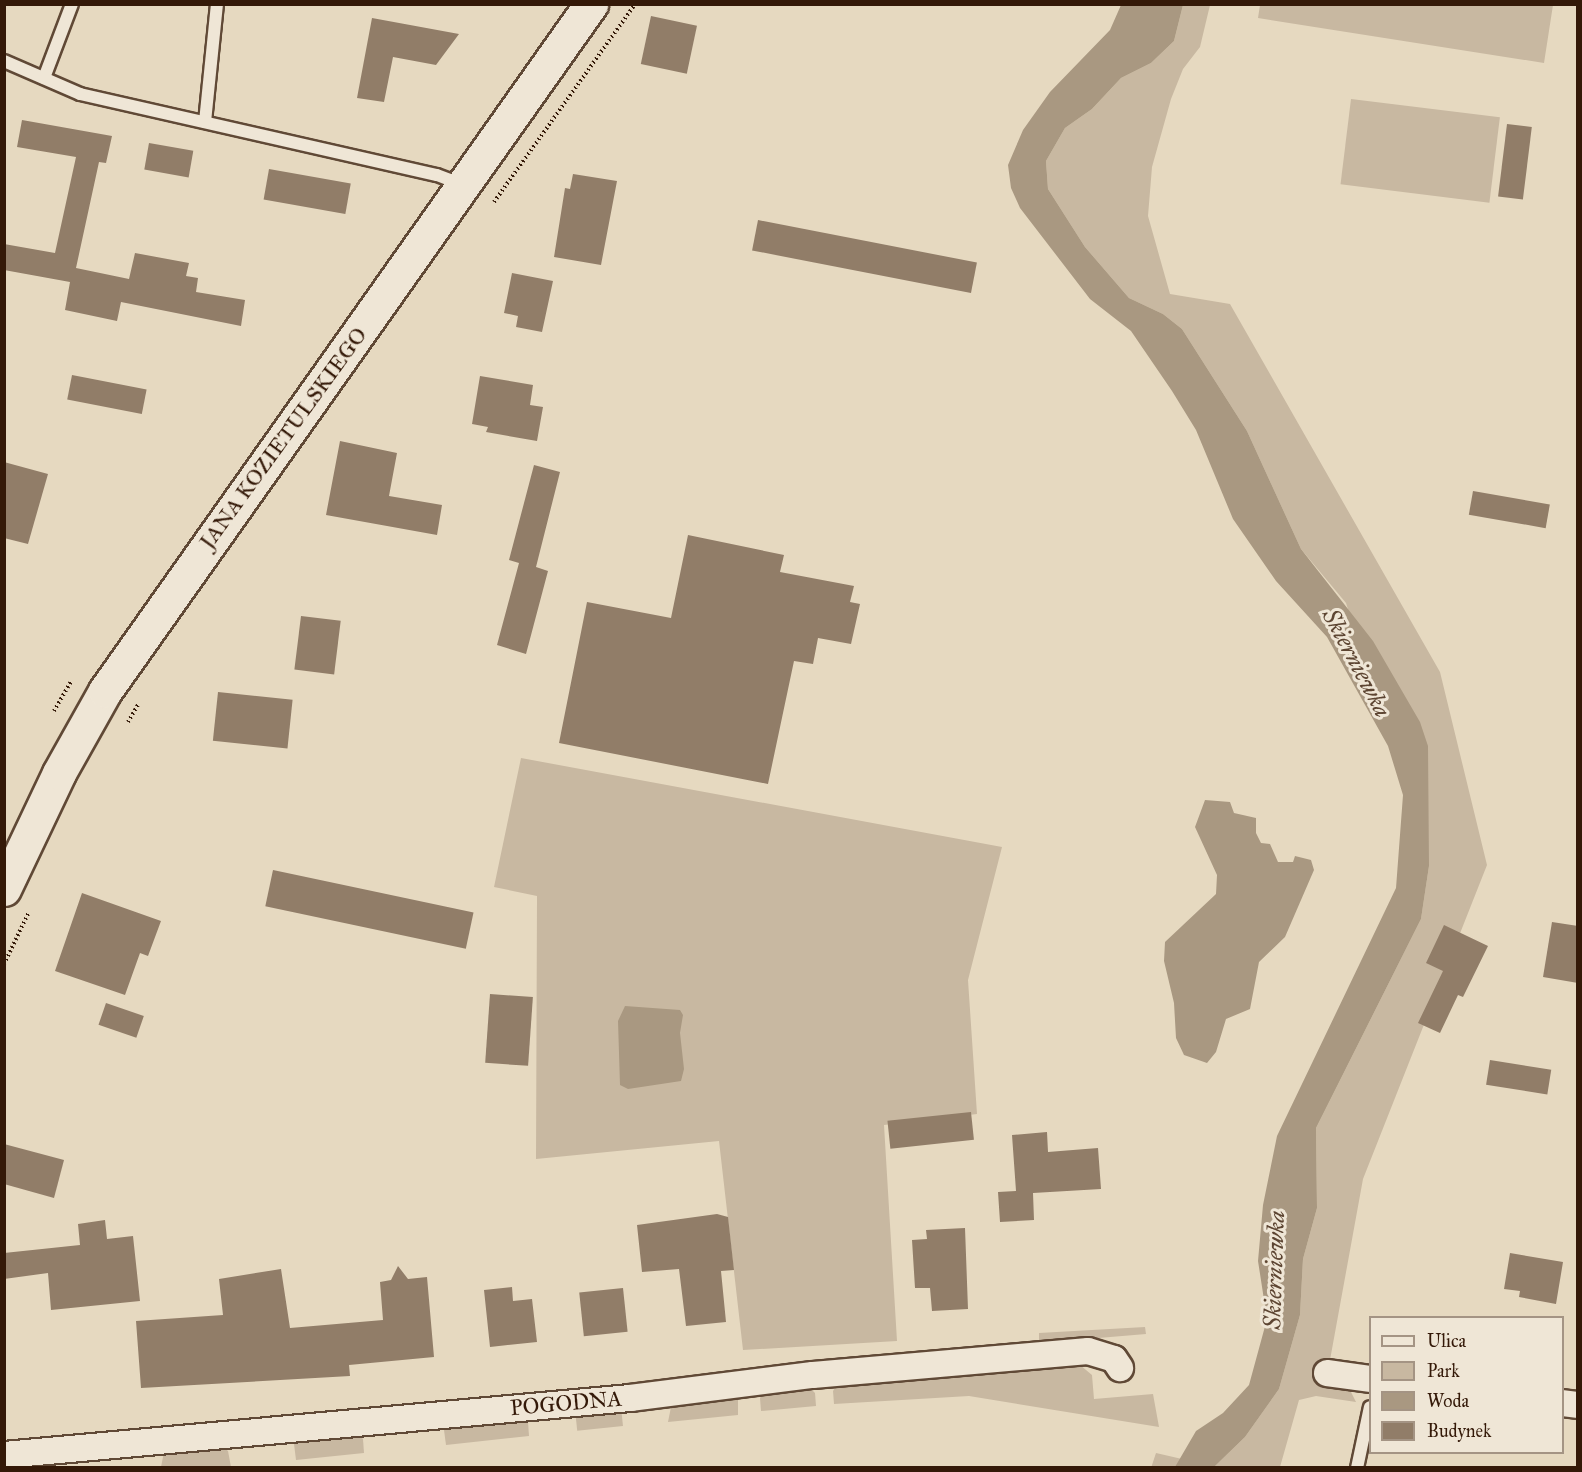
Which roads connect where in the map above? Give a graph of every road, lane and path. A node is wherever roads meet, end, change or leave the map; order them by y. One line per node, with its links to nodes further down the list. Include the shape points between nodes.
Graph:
1 (72, 4): 6 (lane)
2 (217, 4): 7 (lane)
3 (591, 4): 8 (main road, JANA KOZIETULSKIEGO)
4 (635, 4): 9 (path)
5 (4, 61): 6 (lane)
6 (45, 78): 7 (lane, via 80,94)
7 (205, 122): 8 (lane, via 437,175)
8 (464, 186): 12 (main road, JANA KOZIETULSKIEGO, via 105,692 54,783)
9 (490, 208)
10 (144, 695): 11 (path)
11 (126, 726)
12 (4, 889)
13 (34, 900): 14 (path)
14 (4, 964)
15 (1120, 1368): 19 (street, POGODNA, via 1103,1354 1077,1352)
16 (1327, 1373): 17 (street)
17 (1369, 1379)
18 (1369, 1416): 20 (lane)
19 (4, 1455)
20 (1357, 1467)

